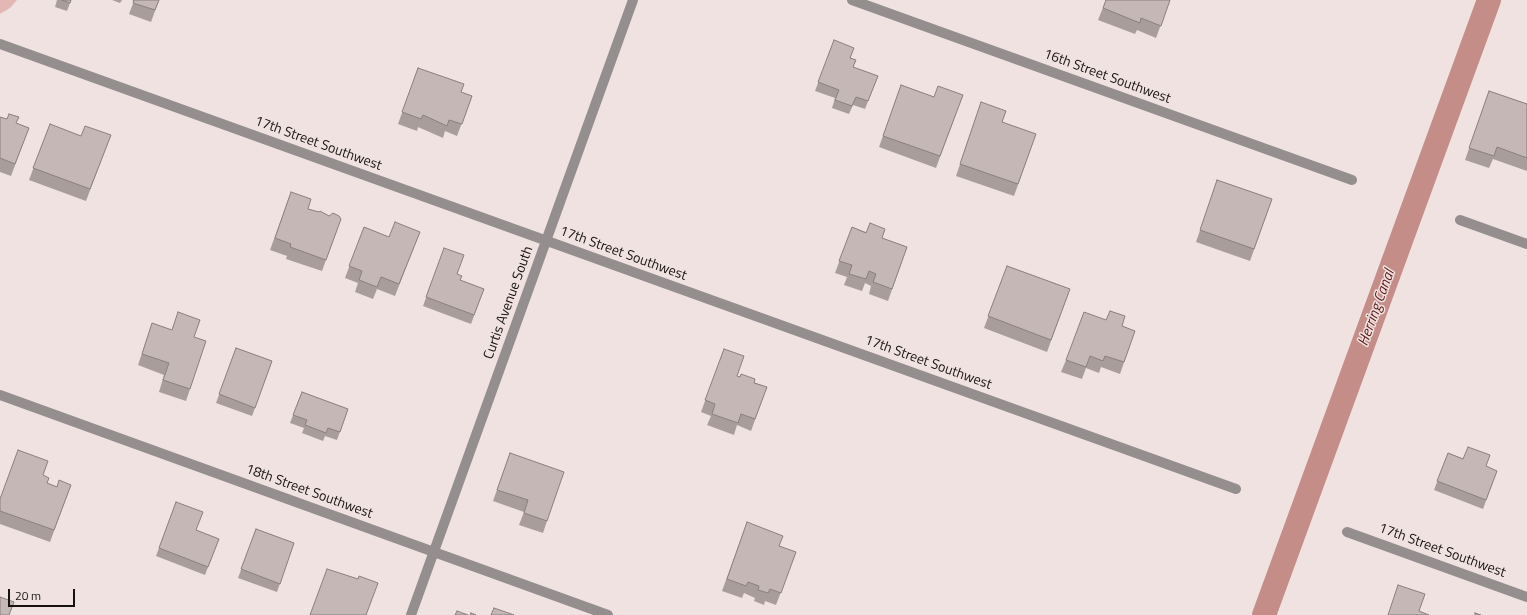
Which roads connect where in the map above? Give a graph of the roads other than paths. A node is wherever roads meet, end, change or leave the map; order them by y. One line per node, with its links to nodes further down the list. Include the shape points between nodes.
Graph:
1 (633, 0): 6 (street, Curtis Avenue South)
2 (852, 0): 4 (street, 16th Street Southwest)
3 (0, 44): 6 (street, 17th Street Southwest)
4 (1352, 180)
5 (1460, 220): 7 (street)
6 (546, 242): 9 (street, 17th Street Southwest); 11 (street, Curtis Avenue South)
7 (1527, 244)
8 (0, 395): 11 (street, 18th Street Southwest)
9 (1236, 489)
10 (1347, 532): 12 (street, 17th Street Southwest)
11 (434, 552): 13 (street, Curtis Avenue South); 14 (street, 18th Street Southwest)
12 (1527, 597)
13 (411, 615)
14 (608, 615)

